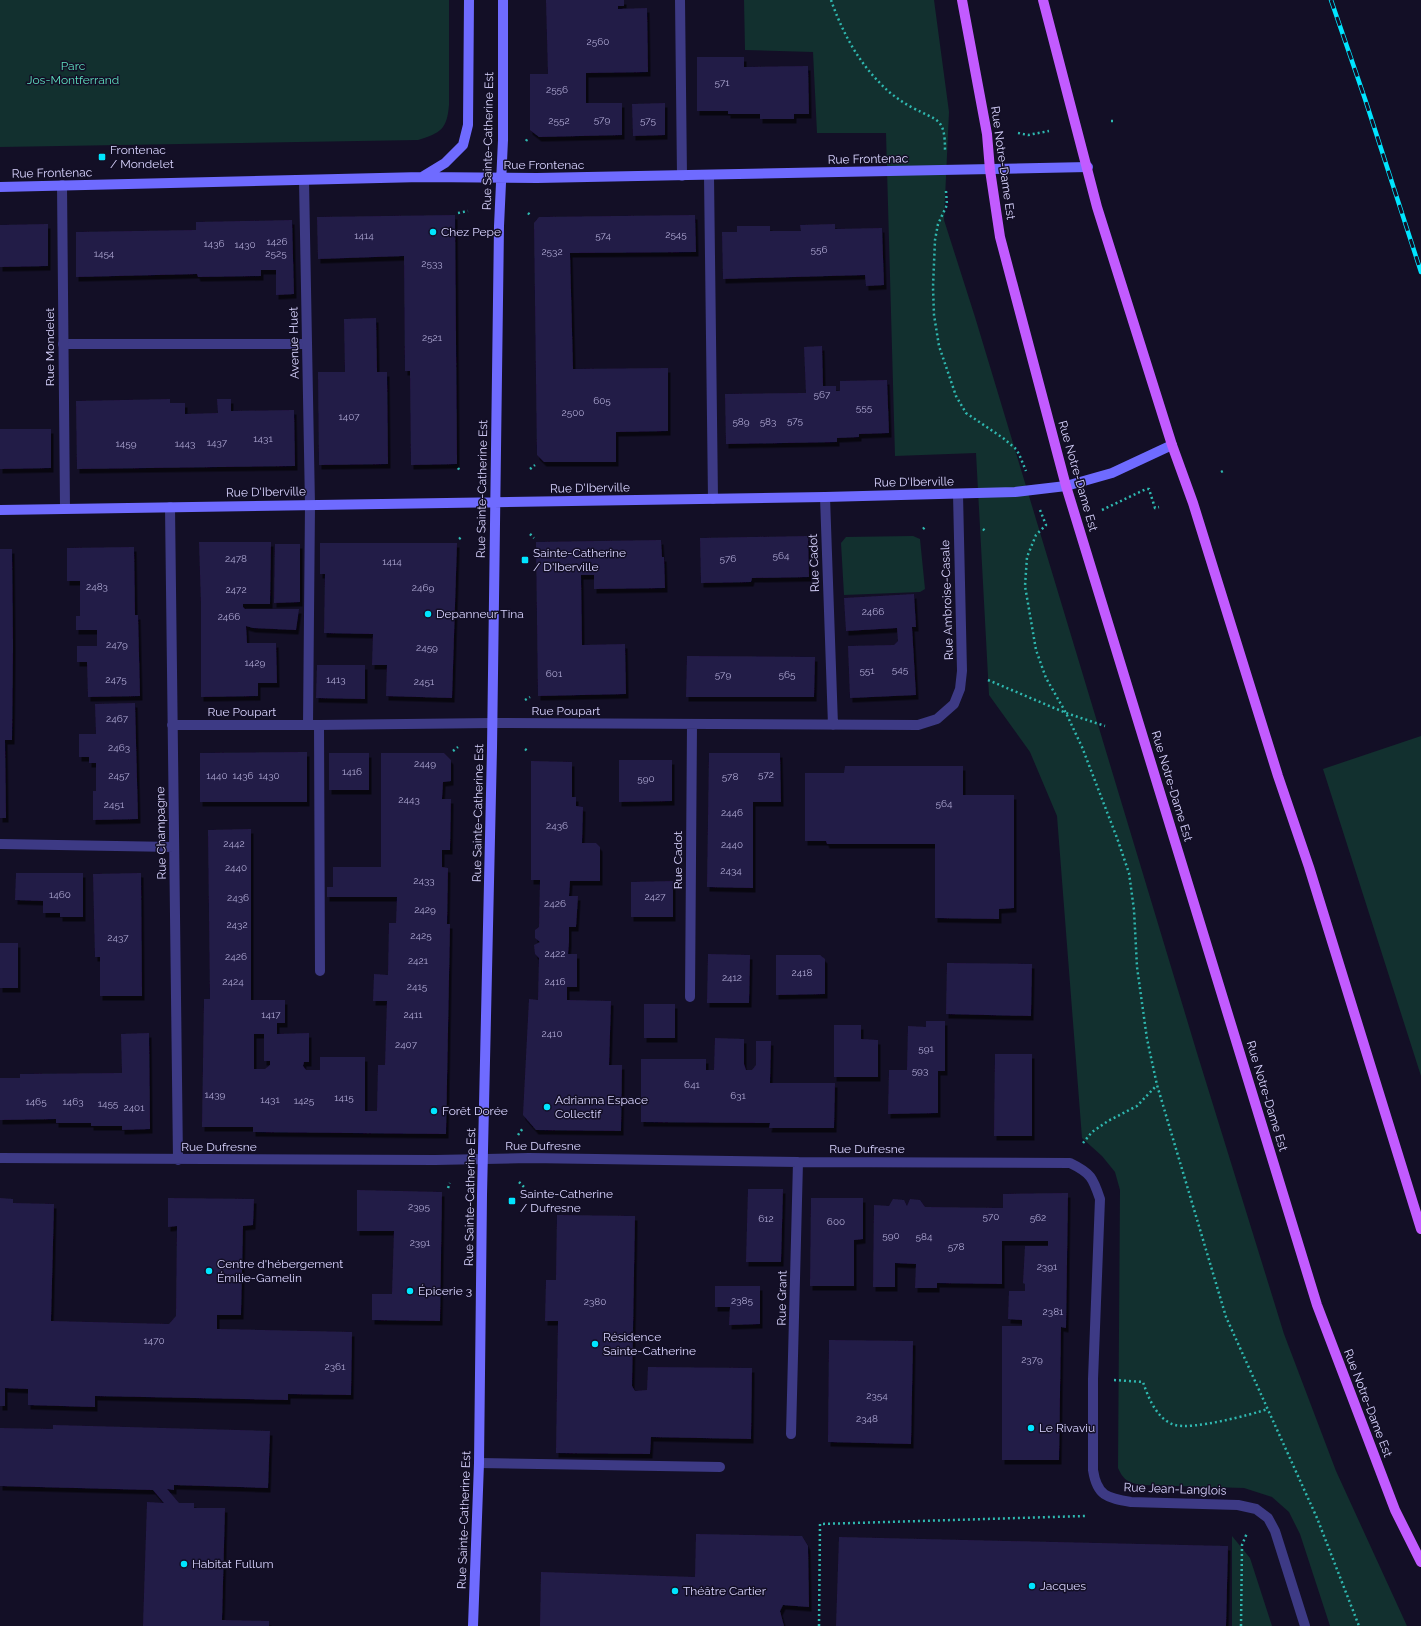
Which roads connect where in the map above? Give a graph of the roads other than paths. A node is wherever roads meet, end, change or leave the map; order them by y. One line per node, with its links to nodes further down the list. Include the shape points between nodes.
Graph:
1 (469, 0): 10 (main road, Rue Sainte-Catherine Est, via 468,125 463,145 445,163)
2 (503, 0): 11 (main road, Rue Sainte-Catherine Est)
3 (680, 0): 8 (street)
4 (962, 0): 7 (main road, Rue Notre-Dame Est, via 987,134)
5 (1043, 0): 6 (main road)
6 (1088, 168): 7 (main road, Rue Frontenac); 17 (main road, via 1097,207)
7 (990, 170): 9 (main road, Rue Frontenac); 18 (main road, Rue Notre-Dame Est, via 1000,237)
8 (682, 176): 9 (main road, Rue Frontenac); 11 (main road, Rue Frontenac)
9 (709, 176): 21 (street)
10 (422, 177): 11 (main road, Rue Frontenac); 12 (main road, Rue Frontenac)
11 (502, 178): 22 (main road, Rue Sainte-Catherine Est)
12 (304, 180): 13 (main road, Rue Frontenac); 16 (street, Avenue Huet)
13 (62, 185): 14 (main road, Rue Frontenac); 15 (street, Rue Mondelet)
14 (0, 187)
15 (63, 344): 16 (street); 25 (street, Rue Mondelet)
16 (307, 344): 23 (street, Avenue Huet)
17 (1172, 445): 18 (main road, Rue D'Iberville, via 1112,473); 43 (main road, via 1193,503 1309,867)
18 (1066, 486): 19 (main road, Rue D'Iberville, via 1015,492); 47 (main road, Rue Notre-Dame Est, via 1317,1306 1395,1510)
19 (958, 494): 20 (main road, Rue D'Iberville); 27 (street, Rue Ambroise-Casale, via 962,671 960,689)
20 (825, 497): 21 (main road, Rue D'Iberville); 33 (street, Rue Cadot)
21 (713, 499): 22 (main road, Rue D'Iberville)
22 (495, 502): 23 (main road, Rue D'Iberville); 28 (main road, Rue Sainte-Catherine Est)
23 (310, 505): 24 (main road, Rue D'Iberville); 31 (street, Avenue Huet)
24 (170, 507): 25 (main road, Rue D'Iberville); 29 (street, Rue Champagne)
25 (65, 508): 26 (main road, Rue D'Iberville)
26 (0, 510)
27 (954, 704): 33 (street, Rue Poupart, via 937,720 918,725)
28 (492, 723): 30 (street, Rue Poupart); 32 (street, Rue Poupart); 40 (main road, Rue Sainte-Catherine Est)
29 (172, 724): 31 (street, Rue Poupart); 35 (street, Rue Champagne)
30 (692, 724): 33 (street, Rue Poupart); 37 (street, Rue Cadot)
31 (308, 725): 32 (street, Rue Poupart)
32 (319, 725): 36 (street)
33 (833, 725)
34 (0, 844): 35 (street)
35 (174, 847): 39 (street, Rue Champagne)
36 (320, 971)
37 (690, 997)
38 (0, 1158): 39 (street, Rue Dufresne)
39 (178, 1160): 40 (street, Rue Dufresne)
40 (483, 1160): 41 (street, Rue Dufresne, via 529,1158); 45 (main road, Rue Sainte-Catherine Est)
41 (798, 1162): 42 (street, Rue Dufresne, via 1070,1163); 44 (street, Rue Grant)
42 (1084, 1170): 49 (street, Rue Jean-Langlois, via 1094,1183 1100,1199 1093,1379 1095,1483 1101,1492 1115,1499 1131,1502 1238,1504 1256,1509 1268,1518 1275,1531)
43 (1421, 1229)
44 (791, 1434)
45 (479, 1463): 46 (street); 48 (main road, Rue Sainte-Catherine Est)
46 (720, 1466)
47 (1421, 1562)
48 (473, 1626)
49 (1305, 1626)

